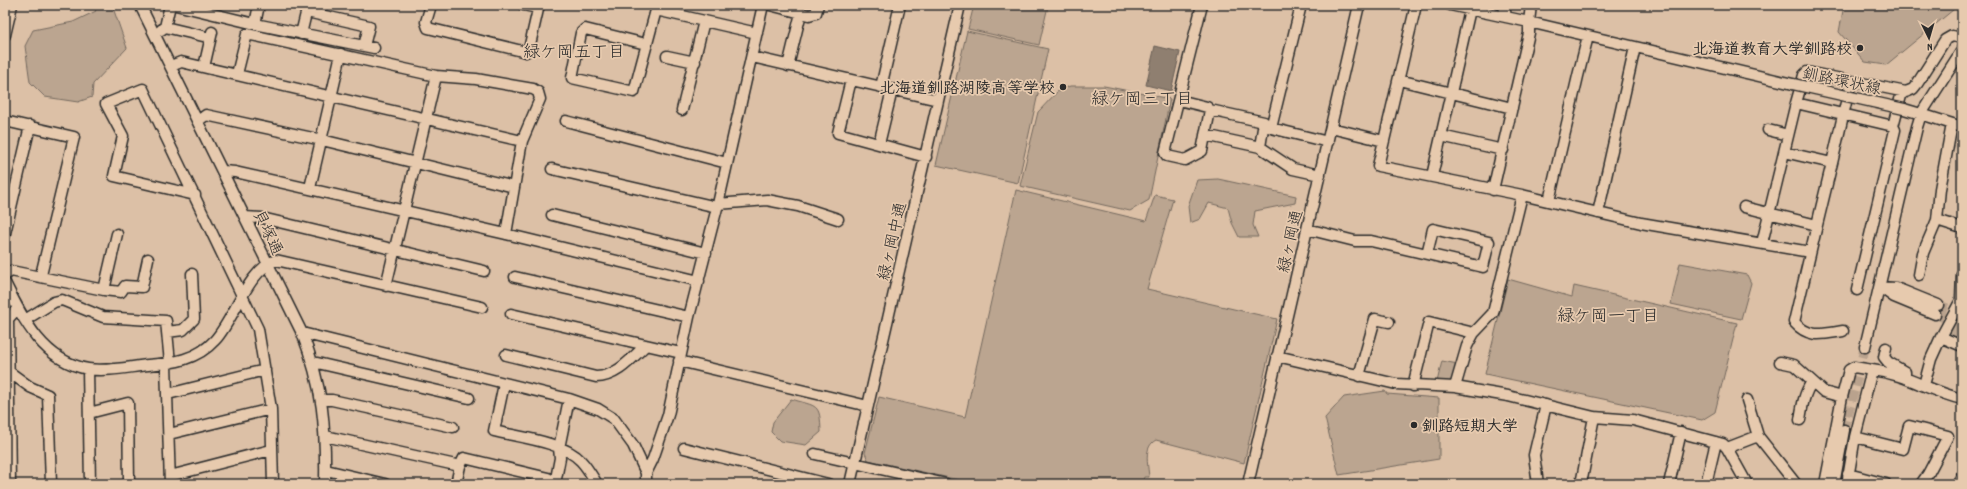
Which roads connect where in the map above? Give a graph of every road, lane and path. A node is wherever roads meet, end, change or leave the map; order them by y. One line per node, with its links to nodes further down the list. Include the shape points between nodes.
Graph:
1 (12, 5): 33 (street)
2 (140, 5): 31 (street, 貝塚通)
3 (170, 5): 29 (street)
4 (176, 5): 22 (street)
5 (259, 5): 28 (street)
6 (430, 5): 20 (street, via 426,22 428,28 526,52)
7 (523, 5): 20 (street)
8 (763, 5): 30 (street)
9 (770, 5): 24 (street)
10 (818, 5): 24 (street, via 816,13)
11 (900, 5): 51 (street)
12 (960, 5): 56 (street, 緑ヶ岡中通)
13 (1202, 5): 57 (street)
14 (1300, 5): 79 (street, via 1271,128)
15 (1359, 5): 71 (street, 緑ヶ岡通)
16 (1416, 5): 49 (street)
17 (1450, 5): 21 (street, 釧路環状線)
18 (1504, 5): 25 (street)
19 (1530, 5): 27 (street)
20 (539, 7)
21 (1471, 7): 25 (street, 釧路環状線); 54 (street)
22 (216, 9): 28 (street)
23 (307, 9): 32 (street); 32 (street, via 369,26 369,47)
24 (801, 13): 44 (street)
25 (1506, 17): 27 (street, 釧路環状線)
26 (704, 21): 30 (street); 36 (street, via 656,10); 42 (street)
27 (1529, 22): 34 (street, 釧路環状線); 59 (street, via 1529,33)
28 (255, 24): 32 (street)
29 (165, 27): 31 (street); 45 (street, via 207,34)
30 (757, 33): 41 (street)
31 (155, 34): 43 (street, 貝塚通)
32 (301, 34)
33 (5, 35)
34 (1588, 36): 37 (street, 釧路環状線); 97 (street)
35 (1962, 38): 53 (street, via 1952,36 1945,40 1913,89)
36 (646, 44): 36 (street, via 585,29 581,33 572,78 634,92)
37 (1635, 47): 63 (street, 釧路環状線, bridge); 101 (street)
38 (1962, 50): 63 (street)
39 (341, 54): 46 (street, via 247,34); 47 (street); 55 (street)
40 (668, 56): 42 (street)
41 (752, 57): 44 (street); 86 (street)
42 (695, 62): 60 (street)
43 (171, 66): 45 (street, via 181,62); 66 (street, 貝塚通)
44 (788, 66): 48 (street)
45 (204, 67): 46 (street)
46 (237, 74): 55 (street)
47 (436, 76): 64 (street); 78 (street, via 476,79 538,92 540,99)
48 (851, 80): 51 (street); 80 (street, via 838,133)
49 (1398, 80): 54 (street); 77 (street)
50 (1851, 81): 53 (street); 58 (street, via 1807,72); 62 (street)
51 (881, 87): 52 (street)
52 (892, 90): 56 (street); 80 (street)
53 (1902, 92): 69 (street)
54 (1450, 94): 59 (street); 75 (street)
55 (331, 97): 64 (street); 76 (street)
56 (938, 100): 84 (street, 緑ヶ岡中通)
57 (1178, 100): 61 (street); 73 (street, via 1167,156 1185,160 1202,151)
58 (1796, 103): 62 (street); 74 (street)
59 (1512, 108): 82 (street)
60 (682, 110)
61 (1210, 110): 73 (street); 81 (street, via 1264,122)
62 (1843, 114): 69 (street); 87 (street)
63 (1921, 114): 70 (street, 釧路環状線); 130 (street)
64 (427, 118): 78 (street); 85 (street)
65 (5, 121): 68 (street)
66 (198, 121): 76 (street, via 206,115); 89 (street, 貝塚通)
67 (566, 121): 86 (street)
68 (30, 126): 110 (street); 125 (street, via 74,136)
69 (1893, 126): 132 (street, via 1895,130)
70 (1957, 126): 106 (street, via 1940,189)
71 (1331, 128): 77 (street); 79 (street, 緑ヶ岡通)
72 (1768, 130): 74 (street)
73 (1205, 135): 81 (street)
74 (1788, 135): 83 (street)
75 (1441, 136): 82 (street); 91 (street)
76 (322, 140): 85 (street); 93 (street)
77 (1384, 141): 91 (street, via 1378,166)
78 (522, 142): 92 (street)
79 (1328, 142): 90 (street, 緑ヶ岡通)
80 (879, 144): 84 (street)
81 (1260, 147): 90 (street, via 1294,169)
82 (1503, 150): 94 (street)
83 (1784, 152): 87 (street); 102 (street)
84 (926, 157): 176 (street, 緑ヶ岡中通)
85 (416, 163): 92 (street); 100 (street)
86 (727, 163): 98 (street)
87 (1832, 163): 107 (street)
88 (552, 169): 98 (street)
89 (223, 171): 93 (street); 104 (street, 貝塚通)
90 (1320, 175): 109 (street, 緑ヶ岡通)
91 (1432, 176): 94 (street)
92 (514, 187): 112 (street)
93 (310, 188): 100 (street)
94 (1493, 190): 95 (street)
95 (1522, 195): 97 (street); 145 (street, via 1494,313)
96 (196, 196): 96 (street, via 114,176 123,136 106,104 143,89); 133 (street)
97 (1549, 202): 101 (street)
98 (718, 205): 105 (street, via 767,200 798,206); 116 (street)
99 (1744, 207): 102 (street)
100 (405, 211): 112 (street); 114 (street)
101 (1598, 213): 113 (street, via 1641,223)
102 (1770, 213): 107 (street); 113 (street)
103 (552, 215): 116 (street)
104 (245, 217): 114 (street, via 262,218); 119 (street, 貝塚通)
105 (838, 219)
106 (1937, 220): 108 (street); 124 (street, via 1923,253)
107 (1817, 225): 115 (street)
108 (1962, 228)
109 (1307, 229): 117 (street); 152 (street, 緑ヶ岡通)
110 (5, 233)
111 (117, 234): 131 (street)
112 (506, 234): 127 (street)
113 (1762, 243): 115 (street)
114 (395, 250): 120 (street); 129 (street)
115 (1810, 252): 142 (street, via 1794,322 1801,330 1822,335)
116 (706, 253): 127 (street)
117 (1427, 254): 117 (street, via 1433,229 1489,242 1484,267)
118 (148, 259): 131 (street, via 142,287 125,286 121,292)
119 (267, 263): 129 (street, via 276,260); 133 (street); 144 (street, 貝塚通)
120 (484, 270)
121 (192, 274): 143 (street, via 194,320 183,330)
122 (1962, 274): 134 (street)
123 (5, 275): 125 (street, via 11,271)
124 (1919, 275)
125 (41, 276): 131 (street)
126 (515, 277): 139 (street)
127 (699, 281): 139 (street)
128 (5, 283): 136 (street)
129 (386, 286): 135 (street)
130 (1880, 287): 137 (street, via 1894,297); 149 (street)
131 (104, 290)
132 (1857, 290)
133 (243, 296): 156 (street, via 215,340 192,357); 158 (street, via 258,329)
134 (1962, 298): 146 (street)
135 (482, 307)
136 (18, 308): 140 (street); 160 (street, via 8,319)
137 (1936, 309)
138 (511, 314): 147 (street)
139 (689, 317): 153 (street)
140 (25, 320): 143 (street, via 54,302 62,300 103,317 166,321); 157 (street, via 44,346 68,363)
141 (1389, 322): 161 (street, via 1375,319)
142 (1843, 331)
143 (167, 332): 156 (street)
144 (302, 333): 154 (street, 貝塚通); 164 (street)
145 (1474, 333): 166 (street, via 1429,322); 167 (street, via 1467,346)
146 (1941, 337): 148 (street); 165 (street, via 1931,359)
147 (646, 345): 151 (street, via 613,374 606,377 596,377); 153 (street)
148 (1962, 346)
149 (1865, 348)
150 (1886, 348): 162 (street, via 1884,357 1905,372)
151 (506, 355)
152 (1277, 356): 161 (street); 215 (street, 緑ヶ岡通)
153 (680, 357): 176 (street); 197 (street, via 668,415)
154 (313, 362): 170 (street); 173 (street, 貝塚通)
155 (1780, 362): 163 (street, via 1794,365)
156 (168, 364): 157 (street); 168 (street)
157 (88, 369): 178 (street)
158 (265, 370): 168 (street); 177 (street)
159 (1872, 370): 162 (street); 169 (street, via 1854,367 1849,370); 187 (street)
160 (8, 371): 202 (street); 203 (street, via 30,387 48,395)
161 (1359, 376): 166 (street)
162 (1905, 377): 165 (street)
163 (1812, 382): 169 (street, via 1824,392); 180 (street, via 1807,389)
164 (504, 384): 171 (street); 189 (street, via 494,431)
165 (1924, 385): 172 (street, via 1947,396)
166 (1413, 386): 167 (street)
167 (1456, 387): 175 (street)
168 (168, 394): 184 (street)
169 (1842, 397): 222 (street)
170 (469, 398)
171 (569, 399): 189 (street); 197 (street, via 598,409 614,419 633,445)
172 (1962, 399)
173 (322, 400): 181 (street, via 332,400); 185 (street, 貝塚通)
174 (1747, 400): 186 (street)
175 (1546, 405): 179 (street); 216 (street, via 1534,455)
176 (868, 406): 194 (street, 緑ヶ岡中通)
177 (271, 409): 184 (street); 192 (street)
178 (89, 413): 204 (street); 205 (street, via 128,403)
179 (1594, 417): 183 (street, via 1633,420); 217 (street)
180 (1800, 420)
181 (452, 427)
182 (1844, 430): 223 (street)
183 (1681, 432): 188 (street); 218 (street)
184 (169, 434): 200 (street)
185 (325, 436): 195 (street); 196 (street, 貝塚通)
186 (1758, 436): 191 (street); 221 (street)
187 (1855, 437): 199 (street); 225 (street, via 1903,449 1909,426 1948,436)
188 (1716, 442): 191 (street); 219 (street)
189 (560, 448): 201 (street, via 560,458); 210 (street, via 581,461)
190 (684, 448): 212 (street)
191 (1727, 448): 220 (street)
192 (271, 450): 200 (street); 206 (street)
193 (815, 454): 194 (street)
194 (855, 462): 213 (street, 緑ヶ岡中通); 214 (street)
195 (460, 466): 201 (street, via 464,458); 209 (street)
196 (326, 470): 207 (street, 貝塚通); 208 (street)
197 (646, 473): 211 (street)
198 (1962, 476): 226 (street)
199 (1847, 479): 224 (street)
200 (170, 480)
201 (550, 482)
202 (10, 484)
203 (51, 484)
204 (90, 484)
205 (129, 484)
206 (273, 484)
207 (325, 484)
208 (385, 484)
209 (456, 484)
210 (597, 484)
211 (646, 484)
212 (828, 484)
213 (850, 484)
214 (946, 484)
215 (1248, 484)
216 (1538, 484)
217 (1581, 484)
218 (1669, 484)
219 (1706, 484)
220 (1747, 484)
221 (1796, 484)
222 (1825, 484)
223 (1834, 484)
224 (1886, 484)
225 (1921, 484)
226 (1957, 484)

